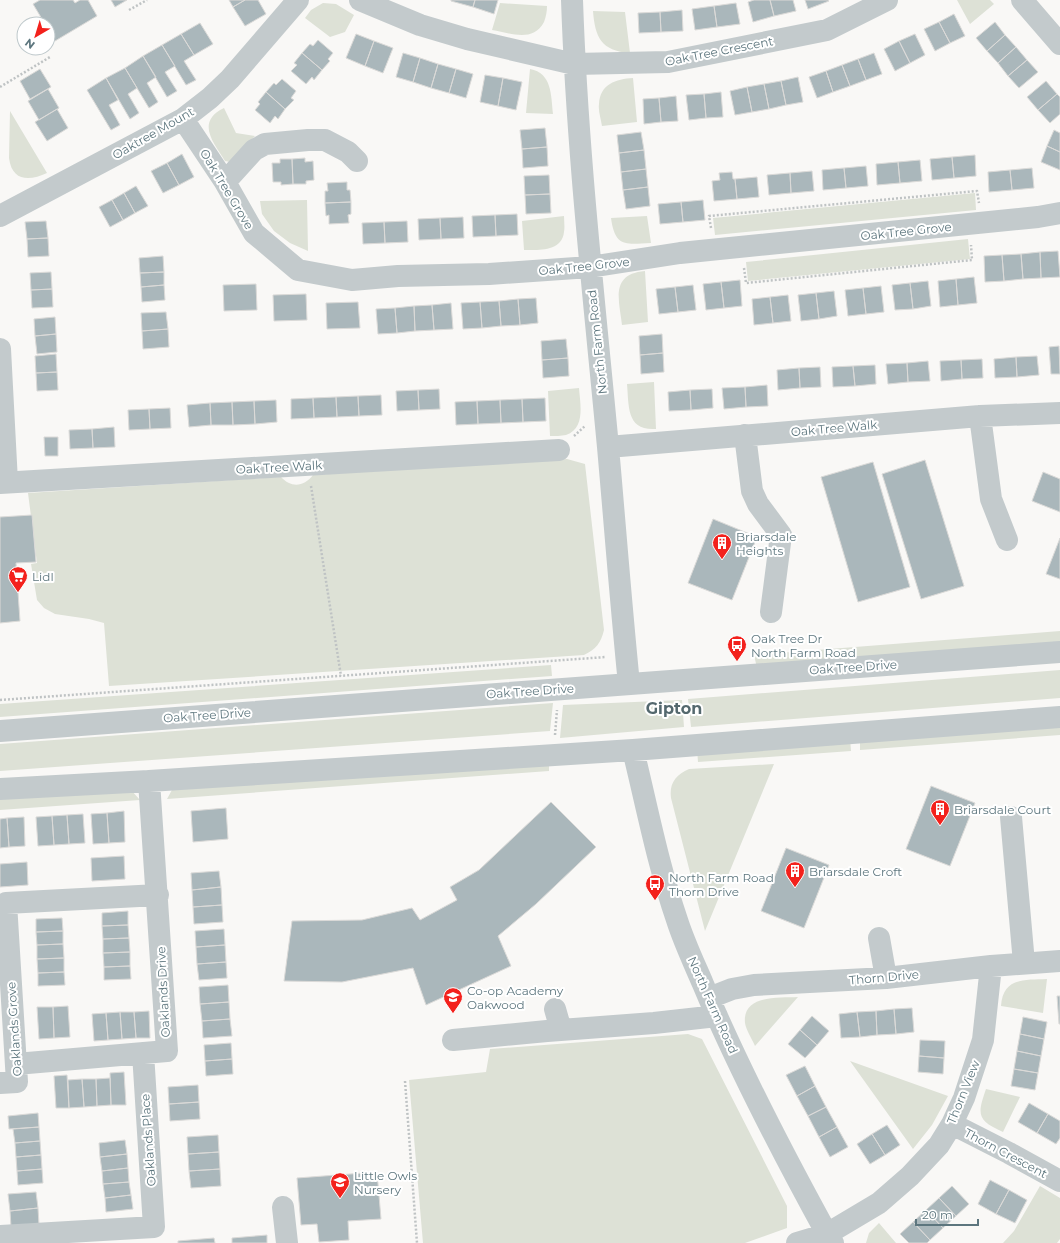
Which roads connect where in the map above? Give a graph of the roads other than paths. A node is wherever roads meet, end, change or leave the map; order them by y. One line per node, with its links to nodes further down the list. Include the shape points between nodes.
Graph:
1 (298, 0): 8 (street, Oaktree Mount, via 230,79)
2 (360, 0): 7 (street, Oak Tree Crescent, via 420,25 467,39)
3 (572, 0): 7 (street, North Farm Road)
4 (887, 0): 7 (street, Oak Tree Crescent, via 827,30 668,62)
5 (1022, 0): 6 (street)
6 (1060, 44)
7 (574, 64): 13 (street, North Farm Road)
8 (183, 119): 10 (street, Oak Tree Grove); 12 (street, Oaktree Mount)
9 (356, 161): 10 (street, via 348,152 325,140 265,144 254,150)
10 (225, 182): 13 (street, Oak Tree Grove, via 254,233 298,270 352,280)
11 (1060, 213): 13 (street, Oak Tree Grove, via 976,224 680,253)
12 (0, 216)
13 (590, 267): 18 (street, North Farm Road)
14 (0, 349): 20 (street)
15 (1060, 413): 16 (street, Oak Tree Walk)
16 (980, 416): 17 (street, Oak Tree Walk); 21 (street, via 991,499)
17 (745, 436): 18 (street, Oak Tree Walk); 22 (street, via 752,491 758,504 781,535)
18 (608, 447): 24 (street, North Farm Road)
19 (559, 450): 20 (street, Oak Tree Walk)
20 (3, 482)
21 (1007, 540)
22 (771, 612)
23 (1060, 652): 24 (street, Oak Tree Drive)
24 (629, 684): 26 (street, Oak Tree Drive)
25 (1060, 717): 27 (street)
26 (0, 731)
27 (633, 750): 28 (street); 38 (street, North Farm Road, via 677,921)
28 (149, 781): 29 (street); 31 (street, Oaklands Drive)
29 (0, 789)
30 (1011, 817): 35 (street)
31 (158, 895): 32 (street, Oaklands Grove); 42 (street, Oaklands Drive, via 167,1051)
32 (3, 904): 43 (street, Oaklands Grove)
33 (879, 938): 37 (street)
34 (1060, 961): 35 (street, Thorn Drive)
35 (1024, 963): 36 (street, Thorn Drive)
36 (991, 966): 37 (street, Thorn Drive); 44 (street, Thorn View, via 983,1040 964,1098)
37 (886, 978): 38 (street, Thorn Drive, via 754,985 732,989)
38 (713, 1007): 40 (street, Thorn Drive, via 654,1023); 49 (street, North Farm Road, via 783,1154)
39 (555, 1009): 40 (street)
40 (560, 1030): 41 (street, Thorn Drive)
41 (453, 1040)
42 (143, 1053): 43 (street, Oaklands Drive); 47 (street, Oaklands Place)
43 (11, 1076)
44 (952, 1124): 45 (street, Thorn Crescent); 49 (street, Thorn View, via 939,1145 910,1176 879,1203)
45 (1060, 1181)
46 (283, 1207): 50 (street)
47 (155, 1235): 48 (street, Oaklands Place)
48 (0, 1236)
49 (830, 1238): 51 (street, Thorn View)
50 (287, 1243)
51 (797, 1243)

